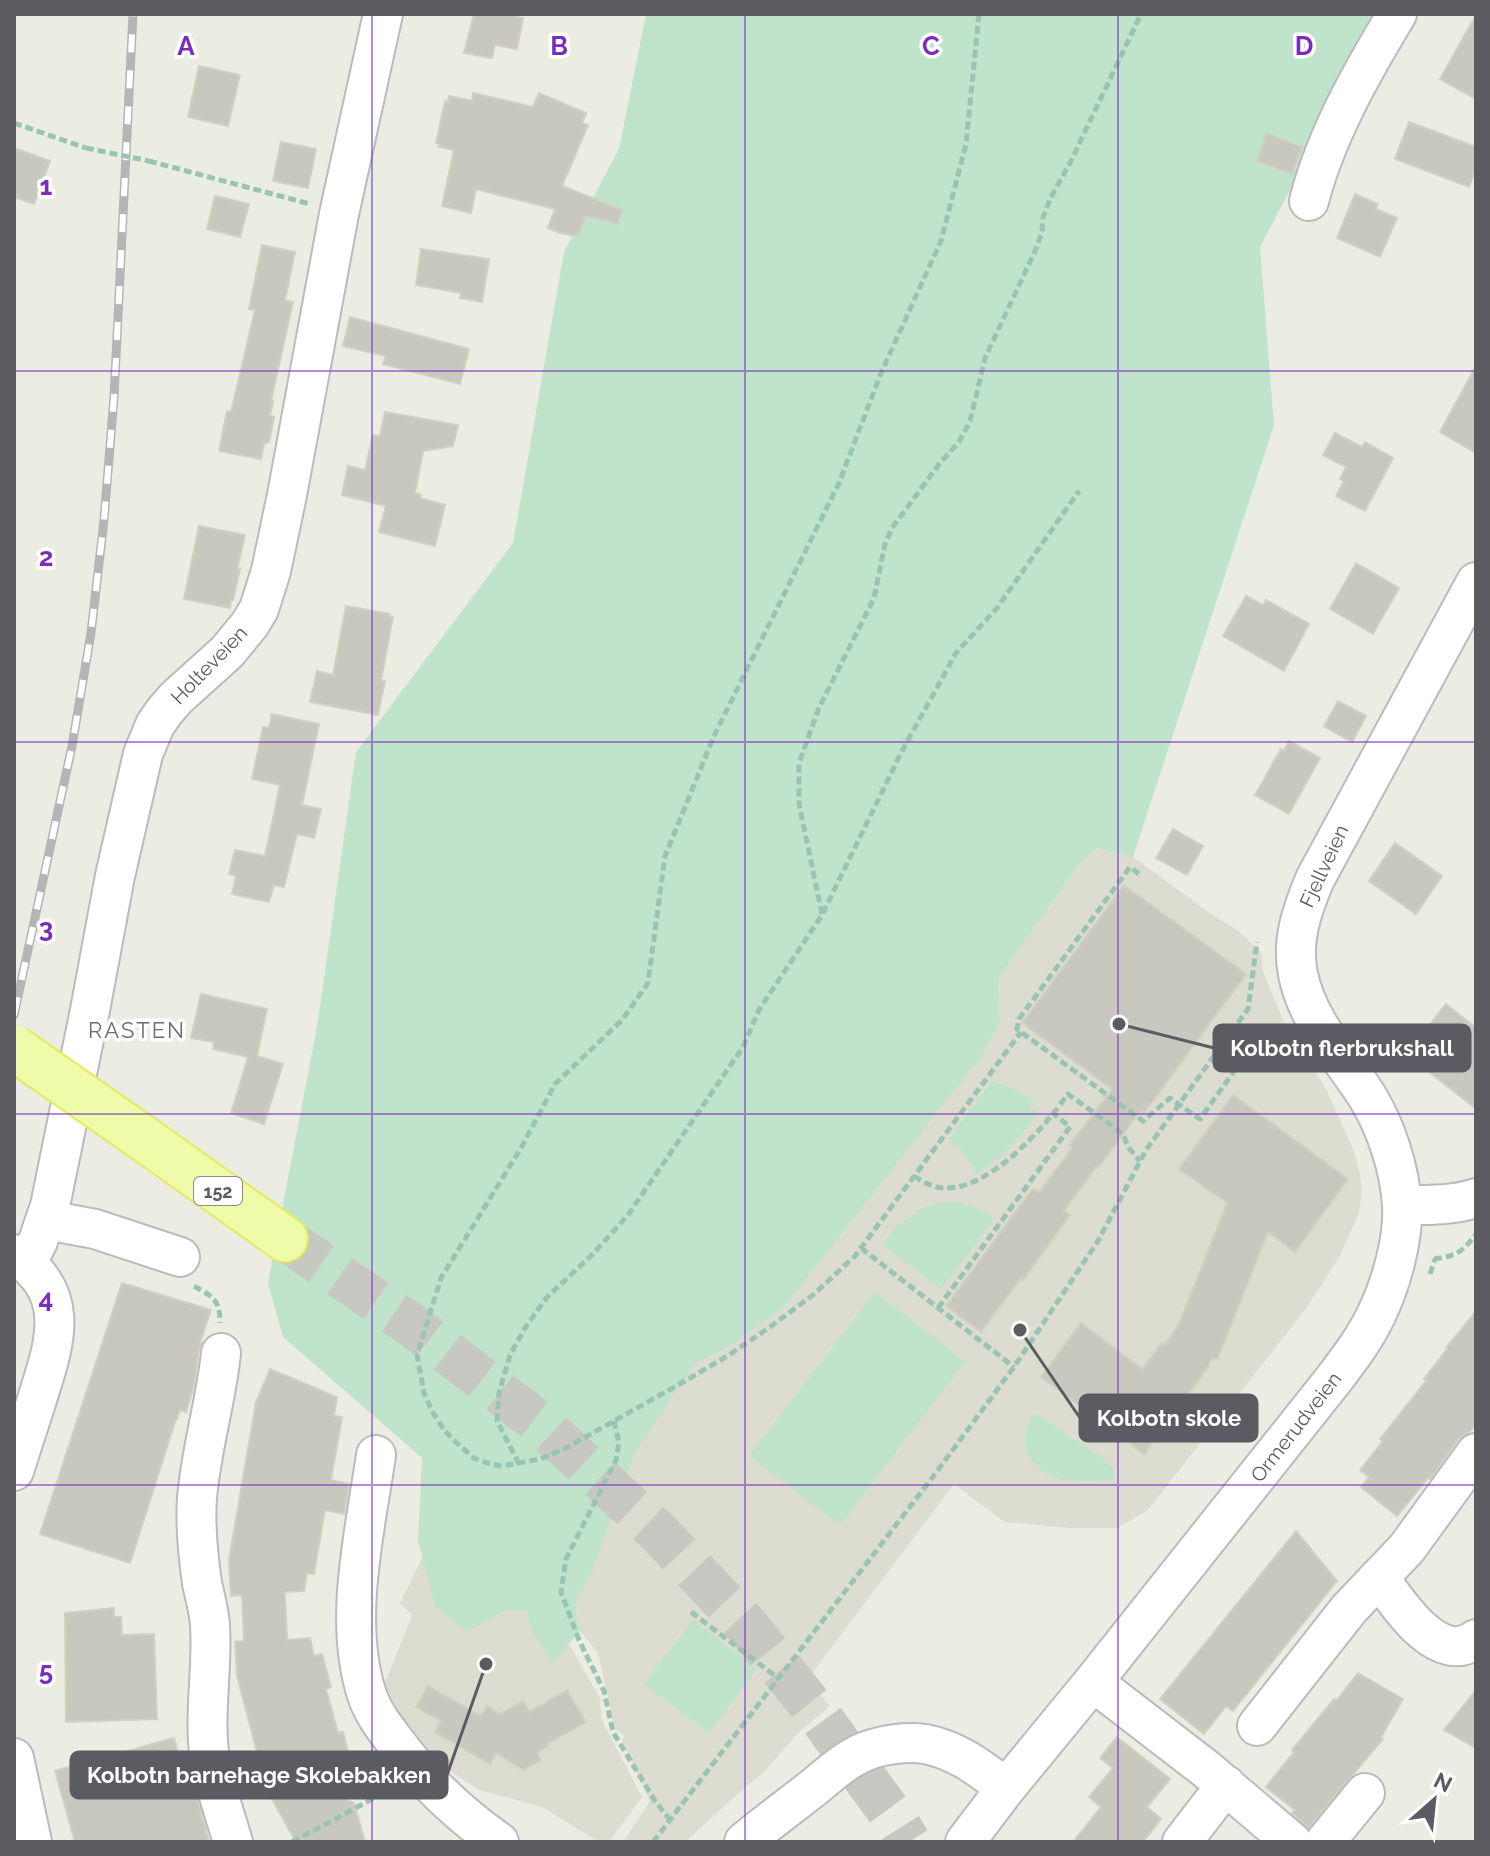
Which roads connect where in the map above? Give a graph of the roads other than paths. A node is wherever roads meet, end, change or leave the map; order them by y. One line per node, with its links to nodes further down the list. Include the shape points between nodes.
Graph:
1 (383, 14): 8 (street, Holteveien, via 271,571 250,624 164,712 143,754)
2 (1397, 14): 3 (street, via 1342,116)
3 (1309, 201)
4 (1476, 582): 7 (street, Fjellveien, via 1315,879 1297,935 1305,997 1380,1123)
5 (14, 1048): 9 (main road, 152, bridge)
6 (1476, 1198): 7 (street)
7 (1402, 1205): 18 (street, Ormerudveien, via 1388,1285 1360,1344)
8 (47, 1220): 10 (street, via 95,1229); 11 (street, Holteveien)
9 (285, 1239)
10 (180, 1257)
11 (20, 1258): 15 (street, via 47,1287 55,1322 49,1362)
12 (221, 1353): 25 (street, via 203,1449 197,1525 211,1640 210,1758)
13 (1476, 1453): 16 (street, via 1407,1548)
14 (376, 1455): 26 (street, via 358,1591 359,1660 369,1701 421,1774 471,1823)
15 (14, 1471)
16 (1379, 1577): 17 (street, via 1399,1606 1442,1644 1455,1647); 19 (street)
17 (1476, 1639)
18 (1093, 1682): 21 (street); 22 (street, Ormerudveien)
19 (1257, 1726)
20 (14, 1758): 24 (street)
21 (1217, 1769): 29 (street); 30 (street)
22 (1006, 1788): 27 (street, via 948,1751 925,1744 886,1747 844,1763); 28 (street, Ormerudveien)
23 (1365, 1793): 31 (street)
24 (32, 1842)
25 (233, 1842)
26 (499, 1842)
27 (744, 1842)
28 (965, 1842)
29 (1182, 1842)
30 (1292, 1842)
31 (1325, 1842)

